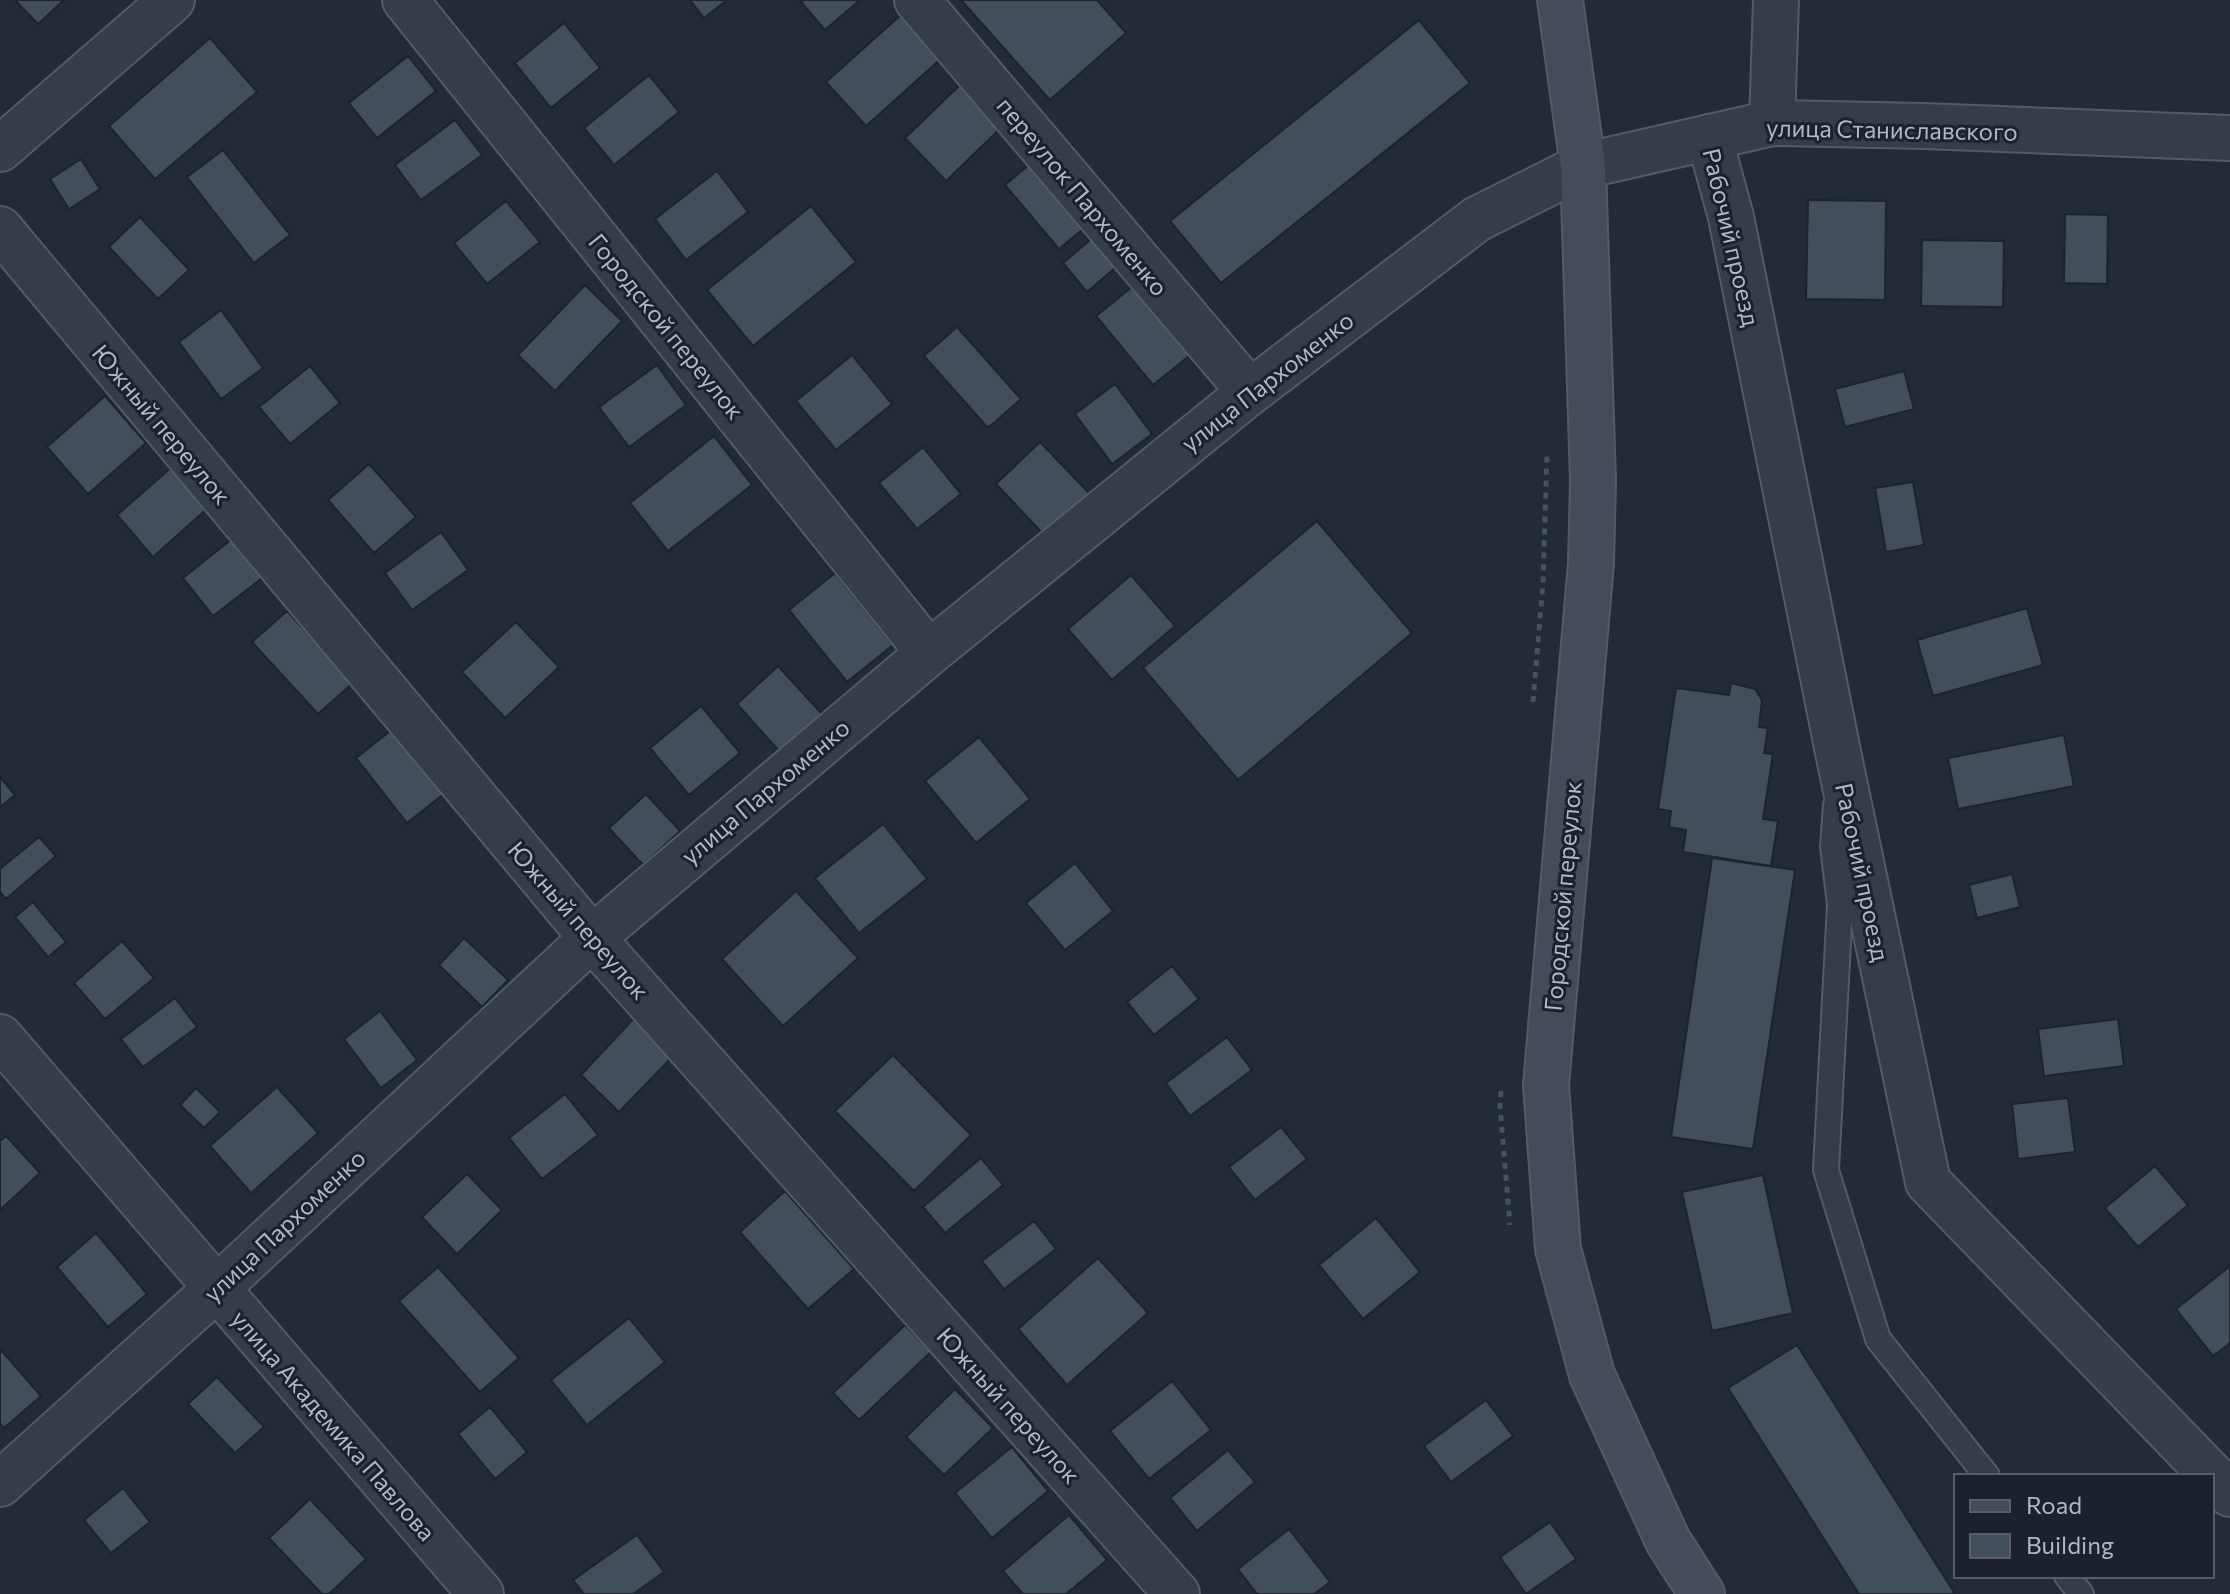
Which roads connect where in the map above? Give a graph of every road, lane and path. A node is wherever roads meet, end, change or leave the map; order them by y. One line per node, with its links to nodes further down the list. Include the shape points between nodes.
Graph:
1 (172, 0): 9 (street)
2 (405, 0): 13 (street, Городской переулок)
3 (918, 0): 12 (street, переулок Пархоменко)
4 (1560, 0): 10 (main road)
5 (1776, 0): 6 (street)
6 (1772, 123): 7 (street, улица Станиславского); 8 (street, улица Станиславского)
7 (1709, 137): 10 (street, улица Станиславского); 14 (street, Рабочий проезд, via 1731,217)
8 (2230, 138)
9 (0, 149)
10 (1583, 166): 12 (street, улица Пархоменко, via 1477,219); 26 (main road, Городской переулок, via 1591,563 1546,1085 1551,1178 1558,1249 1592,1375 1668,1541)
11 (0, 229): 15 (street, Южный переулок)
12 (1250, 392): 13 (street, улица Пархоменко)
13 (929, 653): 15 (street, улица Пархоменко)
14 (1839, 757): 18 (lane, via 1833,847 1840,904 1826,1170 1878,1339); 19 (street, Рабочий проезд, via 1928,1182)
15 (592, 938): 17 (street, улица Пархоменко); 25 (street, Южный переулок)
16 (0, 1037): 17 (street, улица Академика Павлова)
17 (216, 1289): 21 (street, улица Пархоменко); 24 (street, улица Академика Павлова)
18 (1985, 1474)
19 (2211, 1474)
20 (2214, 1477): 22 (street, Рабочий проезд)
21 (0, 1484)
22 (2230, 1494)
23 (2069, 1578): 27 (lane)
24 (481, 1594)
25 (1177, 1594)
26 (1702, 1594)
27 (2081, 1594)

